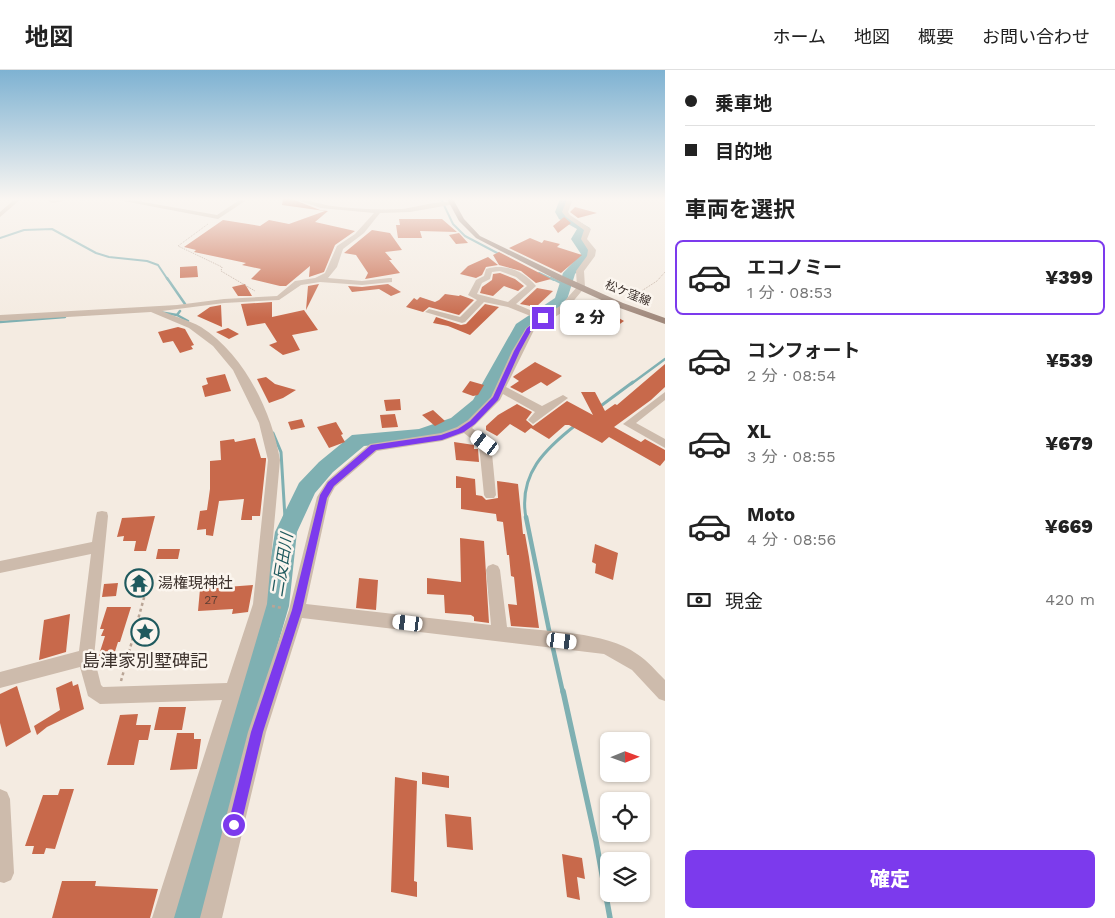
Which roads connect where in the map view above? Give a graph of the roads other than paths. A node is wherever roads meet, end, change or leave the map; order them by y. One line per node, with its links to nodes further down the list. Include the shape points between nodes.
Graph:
1 (355, 239): 4 (street, via 340,248 333,268)
2 (483, 239): 6 (street, 松ケ窪線)
3 (584, 239): 6 (street, via 592,250 580,271)
4 (321, 280): 5 (street, via 362,283); 9 (street, via 295,285 286,294 270,299 230,301)
5 (389, 280)
6 (580, 286): 11 (street, via 563,308); 13 (street, 松ケ窪線)
7 (482, 299): 8 (street); 8 (street, via 472,294 478,282 487,277 489,270 503,268 532,286); 10 (street, via 462,320)
8 (510, 305): 11 (street)
9 (156, 312): 12 (street); 30 (street, via 199,330 234,362 271,441 274,460 260,604)
10 (429, 312)
11 (538, 316): 14 (street)
12 (0, 318)
13 (665, 321)
14 (500, 388): 17 (street); 19 (street, via 491,405)
15 (665, 395): 20 (street, via 628,424)
16 (562, 398): 17 (street)
17 (542, 411): 18 (street)
18 (533, 420)
19 (464, 428): 21 (street, via 485,443); 26 (street, via 442,437 374,447 331,484 318,513)
20 (665, 444)
21 (490, 495)
22 (102, 516): 23 (street)
23 (98, 547): 24 (street); 28 (street)
24 (0, 567)
25 (493, 570): 27 (street)
26 (297, 610): 27 (street); 35 (street, via 257,732)
27 (500, 634): 31 (street, via 604,646 624,653 638,663)
28 (86, 657): 29 (street); 30 (street, via 94,690 100,696)
29 (0, 680)
30 (232, 691): 34 (street)
31 (665, 693)
32 (0, 799): 33 (street)
33 (4, 874)
34 (163, 918)
35 (211, 918)

